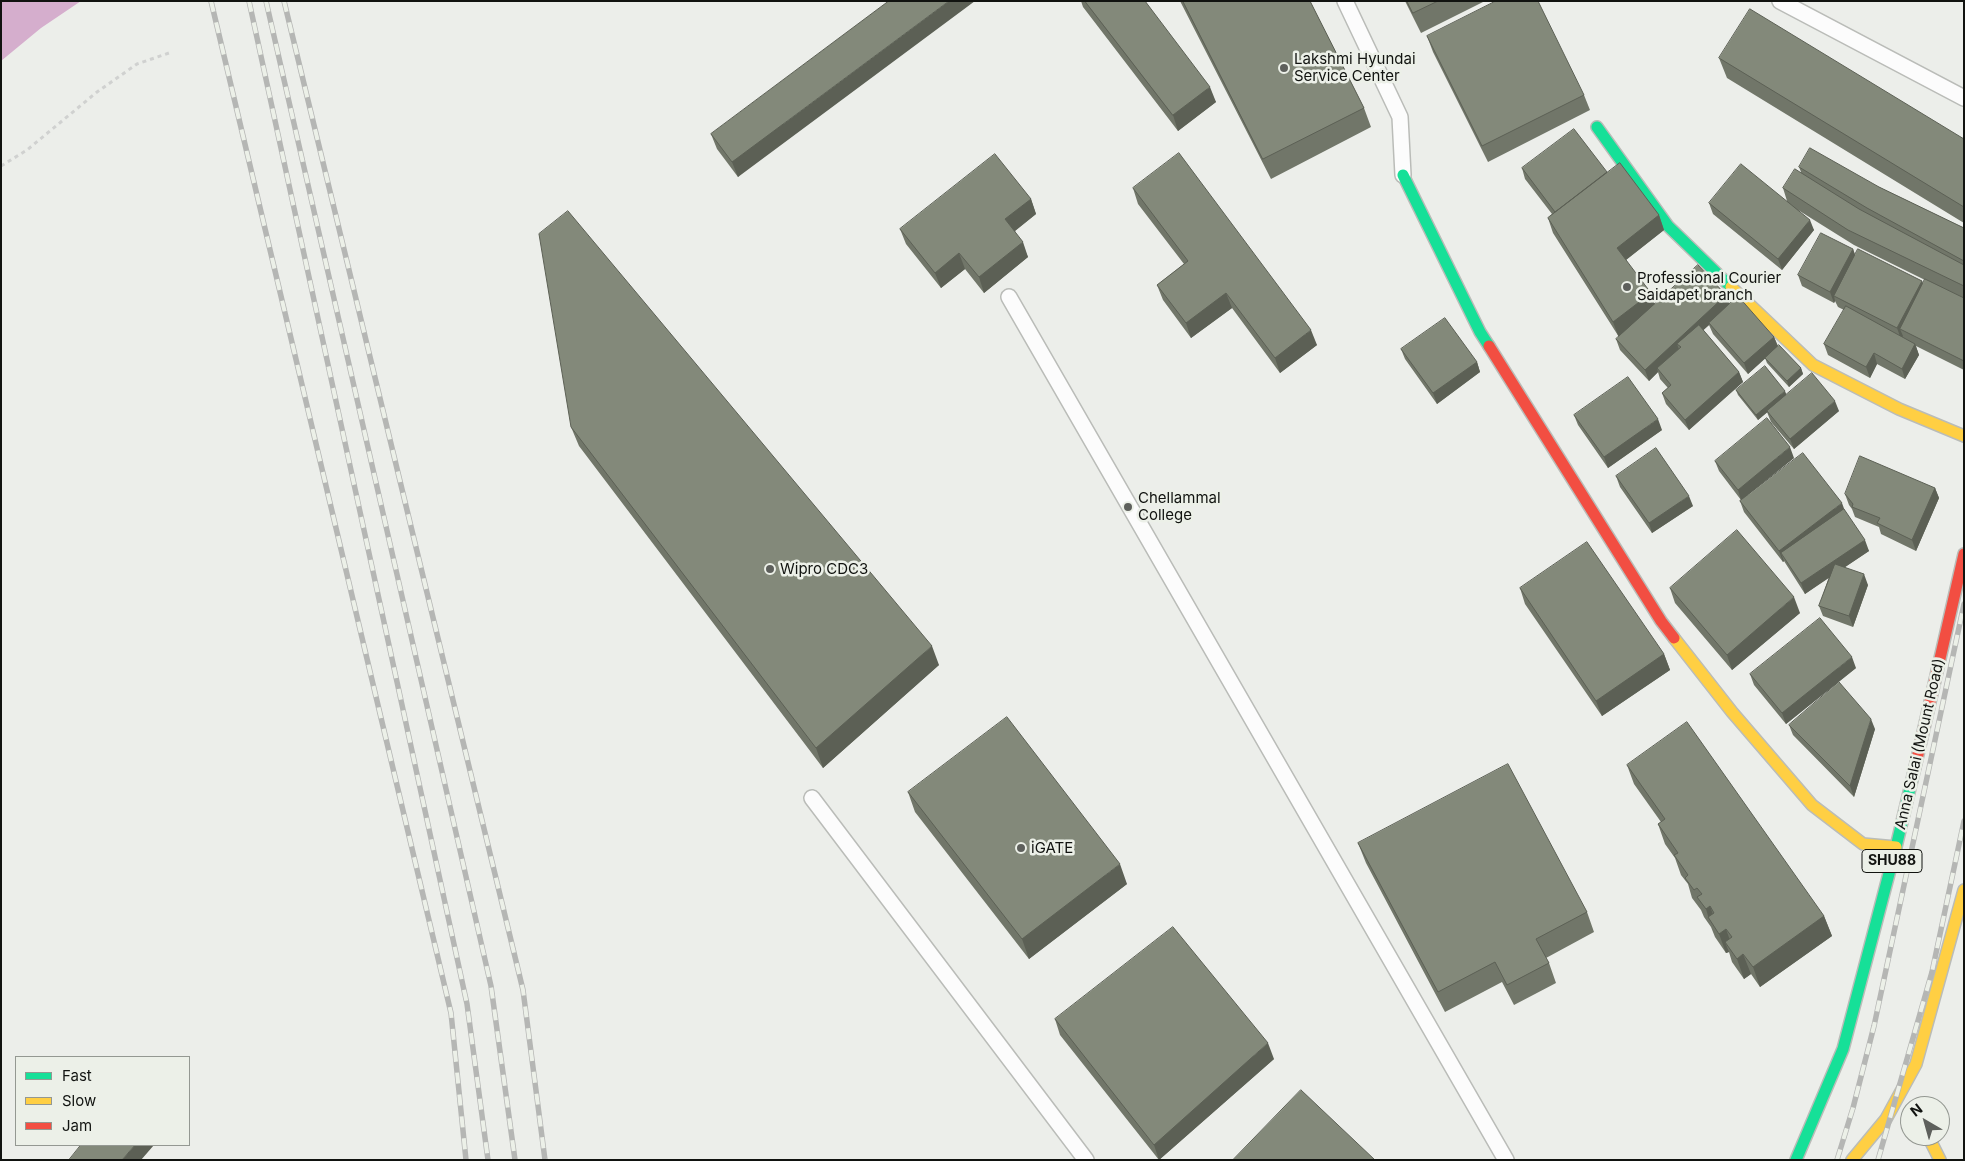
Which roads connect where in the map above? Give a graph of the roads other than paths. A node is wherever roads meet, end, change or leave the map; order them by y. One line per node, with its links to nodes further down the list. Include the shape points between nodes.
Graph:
1 (1345, 1): 5 (lane, via 1400,117)
2 (1780, 1): 3 (lane)
3 (1964, 98)
4 (1596, 128): 7 (street, via 1668,226 1813,365 1899,409)
5 (1402, 176): 10 (street, via 1480,332 1661,621 1732,712 1812,805 1863,844)
6 (1009, 297): 16 (lane)
7 (1964, 436)
8 (1964, 554): 10 (street, Anna Salai (Mount Road) / SHU88)
9 (812, 798): 15 (lane)
10 (1896, 847): 17 (street, Anna Salai (Mount Road) / SHU88, via 1844,1049)
11 (1964, 890): 12 (street)
12 (1916, 1064): 13 (street); 18 (street, via 1886,1119)
13 (1916, 1089)
14 (1933, 1146): 19 (street)
15 (1086, 1160)
16 (1506, 1160)
17 (1796, 1160)
18 (1852, 1160)
19 (1940, 1160)

